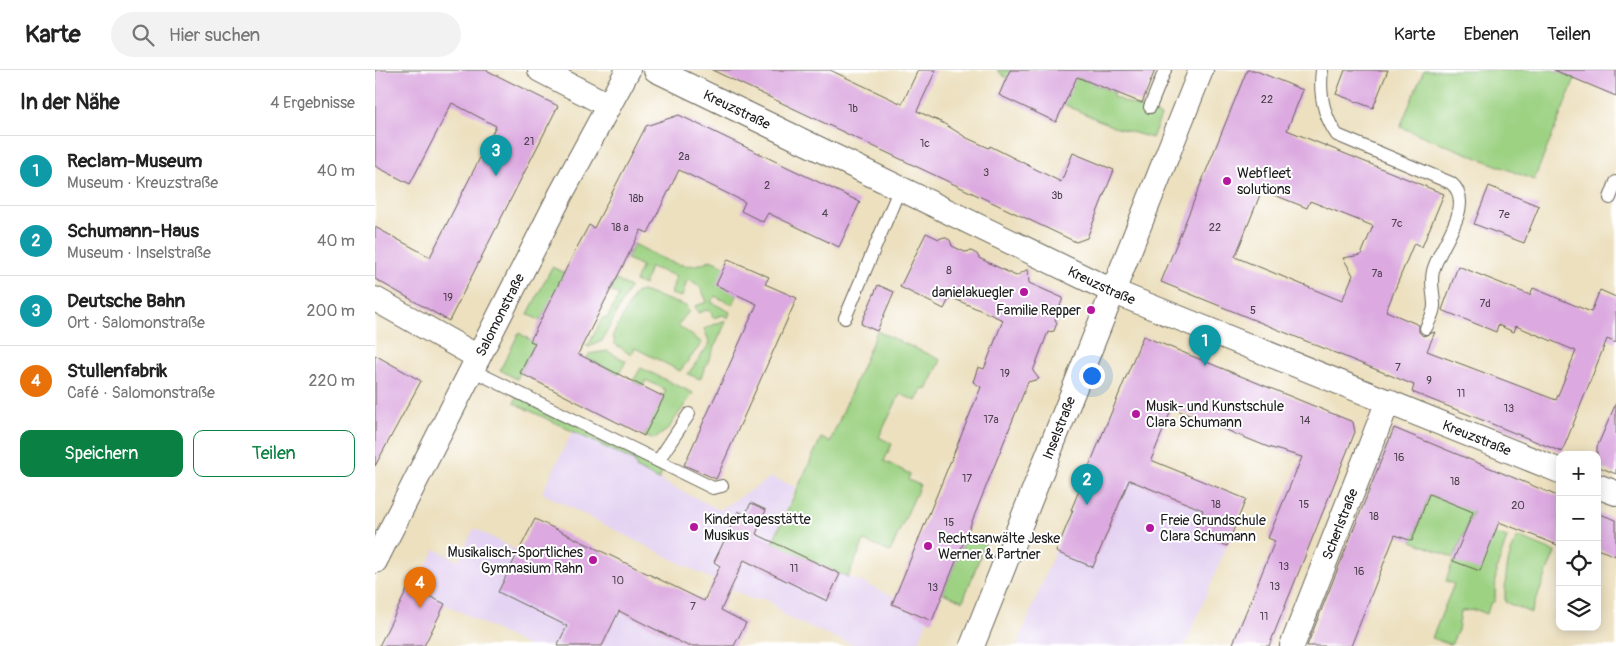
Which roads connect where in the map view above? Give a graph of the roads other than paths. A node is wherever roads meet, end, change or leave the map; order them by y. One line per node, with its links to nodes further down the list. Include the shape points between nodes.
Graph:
1 (540, 70): 7 (street)
2 (628, 70): 7 (street, Salomonstraße)
3 (656, 70): 10 (street, Kreuzstraße)
4 (1165, 70): 8 (lane)
5 (1201, 70): 12 (street, Inselstraße)
6 (1322, 70): 15 (lane, via 1323,104 1337,135 1459,189 1460,210 1433,269 1430,284 1434,308)
7 (608, 105): 16 (street, Salomonstraße)
8 (1150, 107)
9 (1616, 182): 11 (lane)
10 (900, 188): 12 (street, Kreuzstraße); 14 (lane)
11 (1610, 198)
12 (1112, 291): 17 (street, Kreuzstraße); 25 (street, Inselstraße)
13 (375, 299): 16 (street)
14 (845, 318)
15 (1426, 328)
16 (475, 363): 19 (lane); 24 (street, Salomonstraße)
17 (1388, 401): 20 (street, Kreuzstraße); 26 (street, Scherlstraße)
18 (689, 414): 19 (lane)
19 (657, 461): 21 (lane, via 713,488)
20 (1556, 469)
21 (722, 486)
22 (1601, 488): 23 (street)
23 (1616, 494)
24 (375, 560)
25 (972, 646)
26 (1292, 646)

